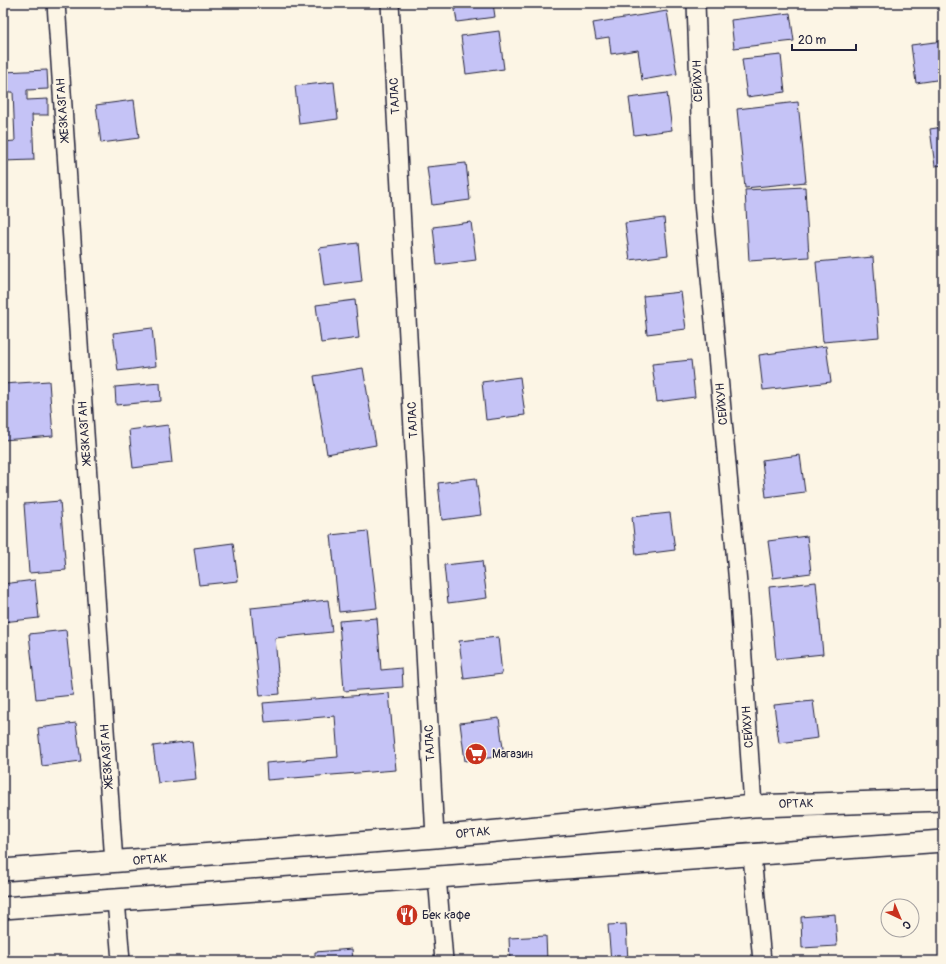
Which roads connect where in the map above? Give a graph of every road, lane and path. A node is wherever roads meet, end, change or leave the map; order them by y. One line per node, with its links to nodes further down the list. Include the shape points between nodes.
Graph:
1 (56, 3): 9 (street, ЖЕЗКАЗГАН)
2 (390, 3): 6 (street, ТАЛАС)
3 (696, 3): 5 (street, СЕЙХУН, via 703,202 738,584)
4 (943, 800): 5 (street, ОРТАК)
5 (753, 806): 6 (street, ОРТАК)
6 (435, 837): 9 (street, ОРТАК)
7 (943, 841): 8 (street)
8 (752, 856): 11 (street); 16 (street)
9 (114, 863): 10 (street, ОРТАК)
10 (3, 870)
11 (437, 876): 12 (street); 15 (street)
12 (116, 900): 13 (street); 14 (street)
13 (3, 908)
14 (121, 961)
15 (444, 961)
16 (762, 961)

